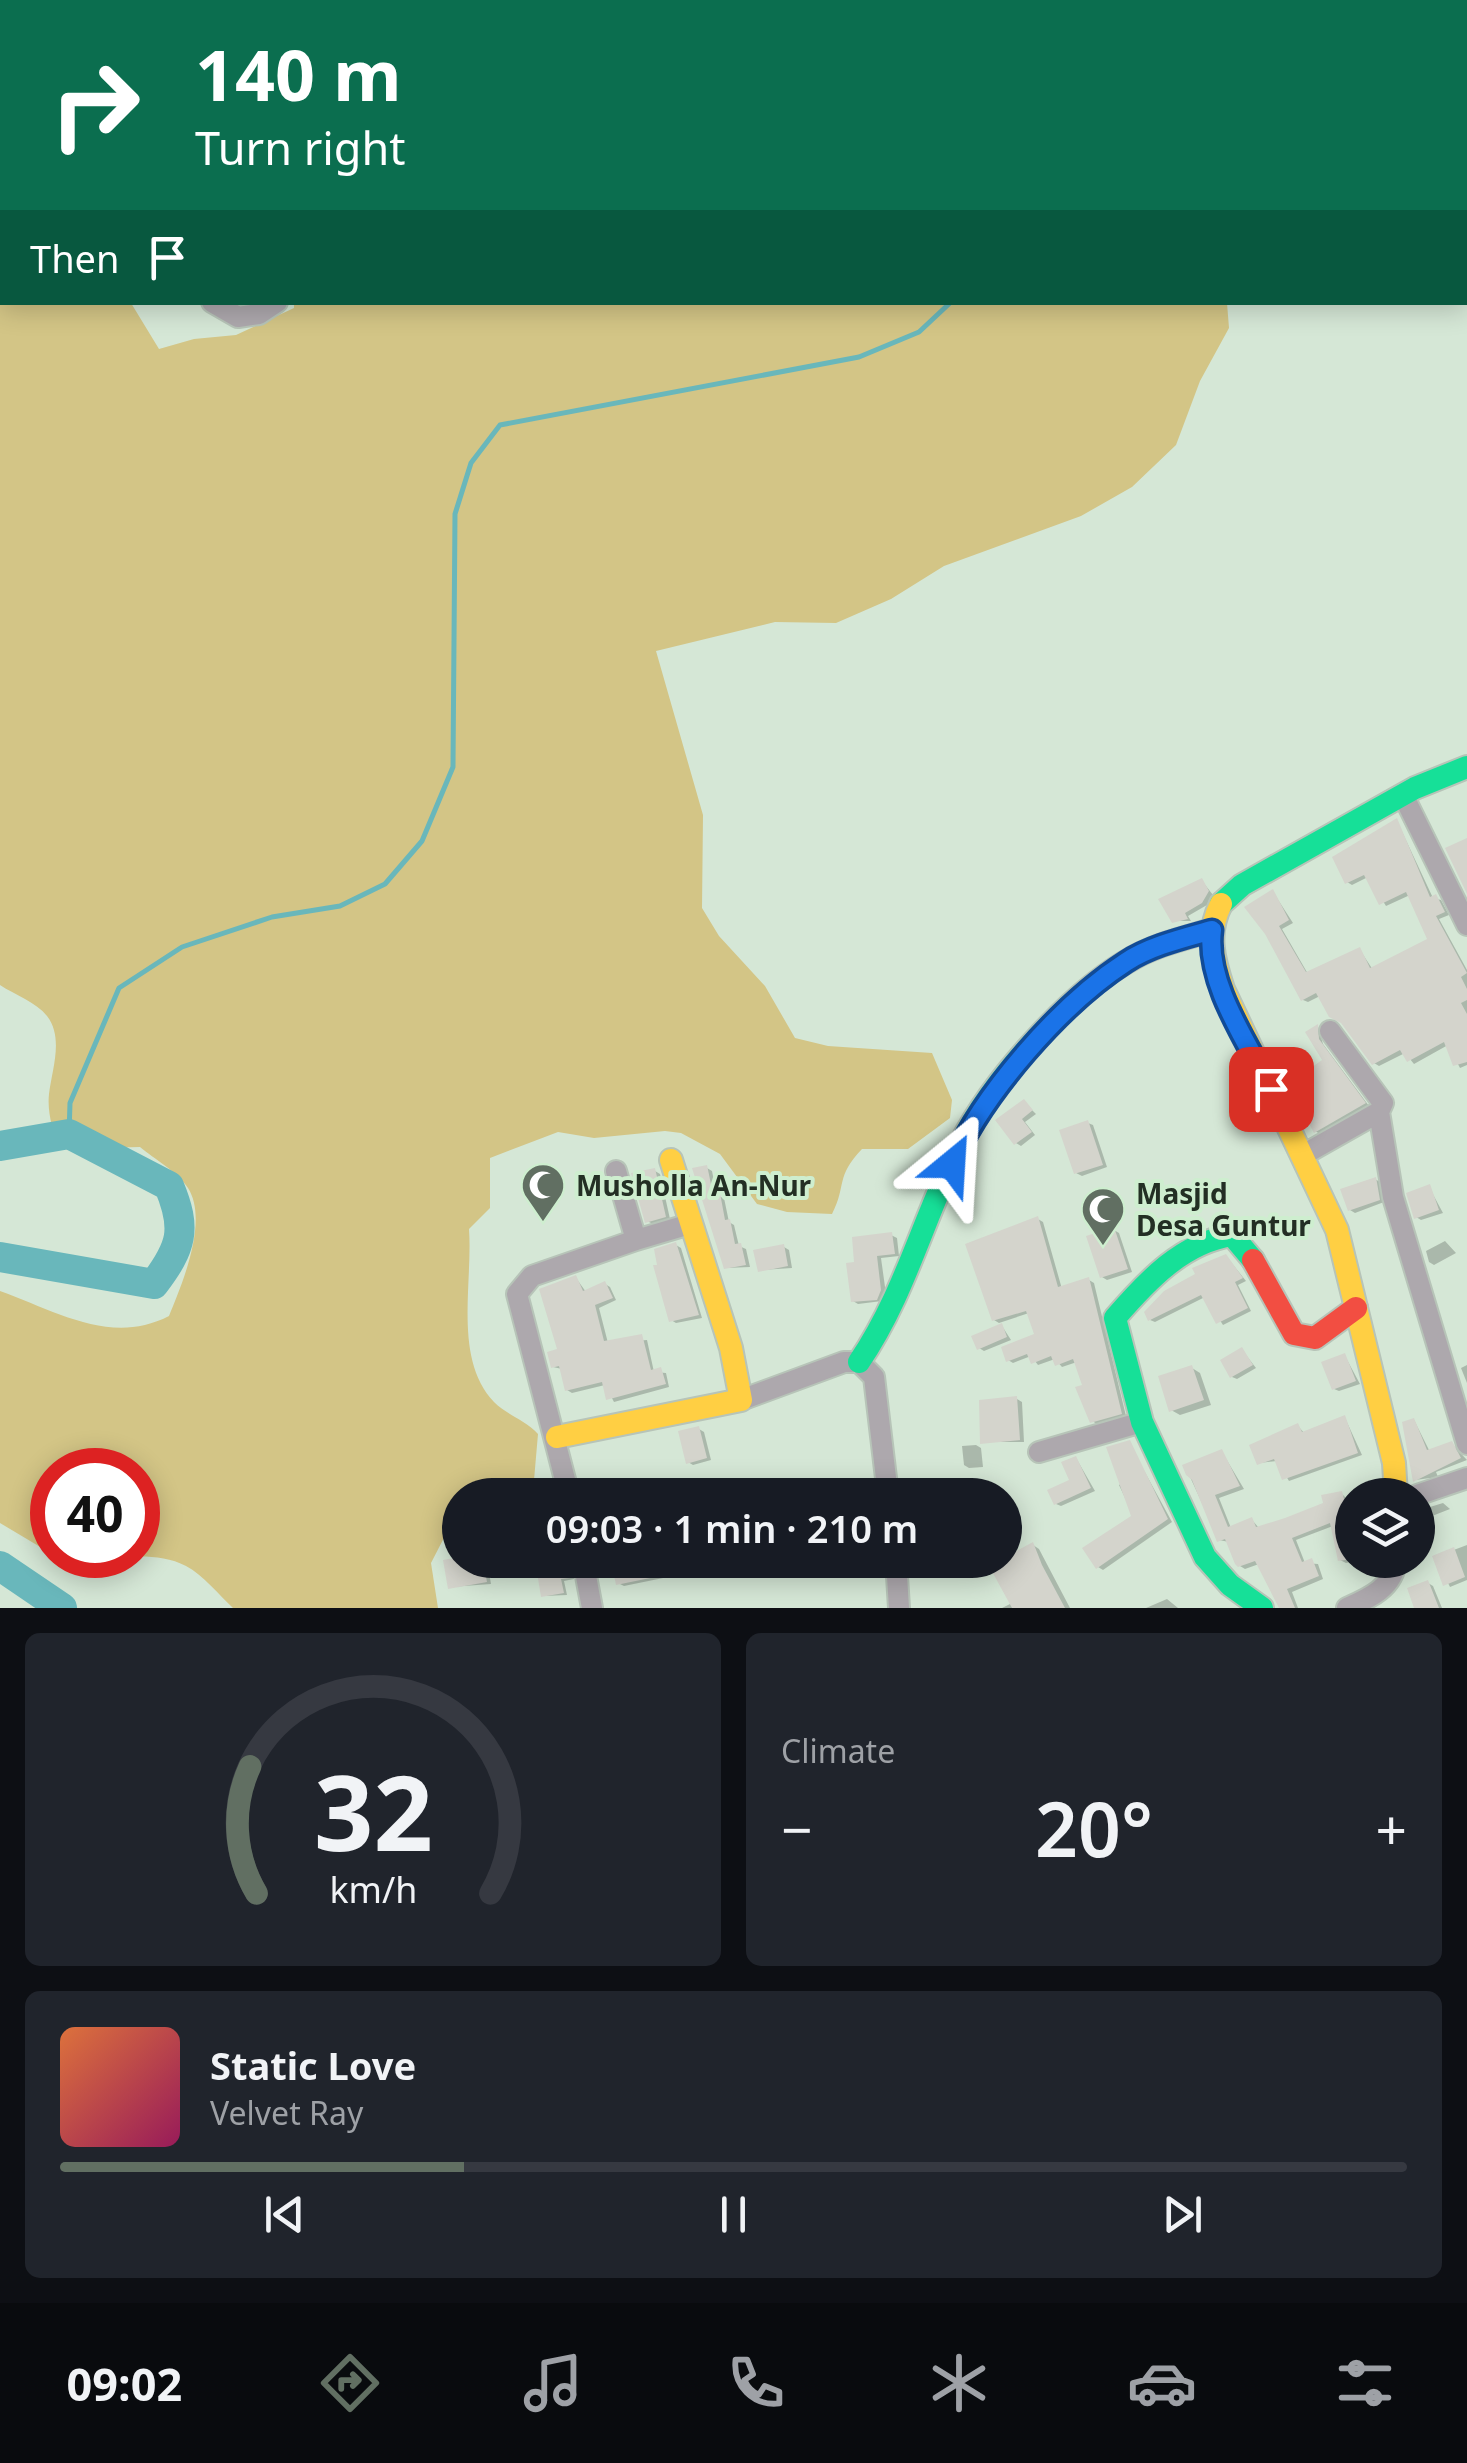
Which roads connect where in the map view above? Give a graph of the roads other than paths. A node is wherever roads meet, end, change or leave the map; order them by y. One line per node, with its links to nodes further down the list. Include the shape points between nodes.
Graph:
1 (217, 305): 2 (street, via 238,318)
2 (272, 305)
3 (1467, 767): 4 (street)
4 (1403, 795): 5 (street); 6 (street, via 1242,885 1221,904)
5 (1467, 925)
6 (1212, 930): 9 (street, via 1222,989); 15 (street, via 1129,960 1094,985 990,1101 963,1139 895,1303)
7 (1330, 1031): 8 (street, via 1378,1093)
8 (1379, 1112): 9 (street); 19 (street, via 1402,1229)
9 (1303, 1155): 14 (street, via 1337,1230)
10 (671, 1160): 12 (street)
11 (616, 1171): 13 (street)
12 (690, 1224): 13 (street); 16 (street)
13 (636, 1240): 18 (street, via 532,1276 518,1294)
14 (1356, 1308): 17 (street, via 1314,1338 1294,1334 1248,1252 1232,1235 1210,1236 1158,1274 1115,1318); 23 (street)
15 (860, 1362): 16 (street); 22 (street, via 874,1377)
16 (741, 1400): 18 (street)
17 (1142, 1422): 20 (street); 31 (street, via 1204,1557)
18 (558, 1438): 21 (street)
19 (1467, 1444)
20 (1039, 1452)
21 (566, 1478)
22 (886, 1478)
23 (1395, 1478)
24 (1467, 1478): 25 (street)
25 (1435, 1489)
26 (586, 1578): 29 (street)
27 (897, 1578): 30 (street)
28 (1384, 1600): 32 (street)
29 (592, 1608)
30 (899, 1608)
31 (1262, 1608)
32 (1348, 1608)

